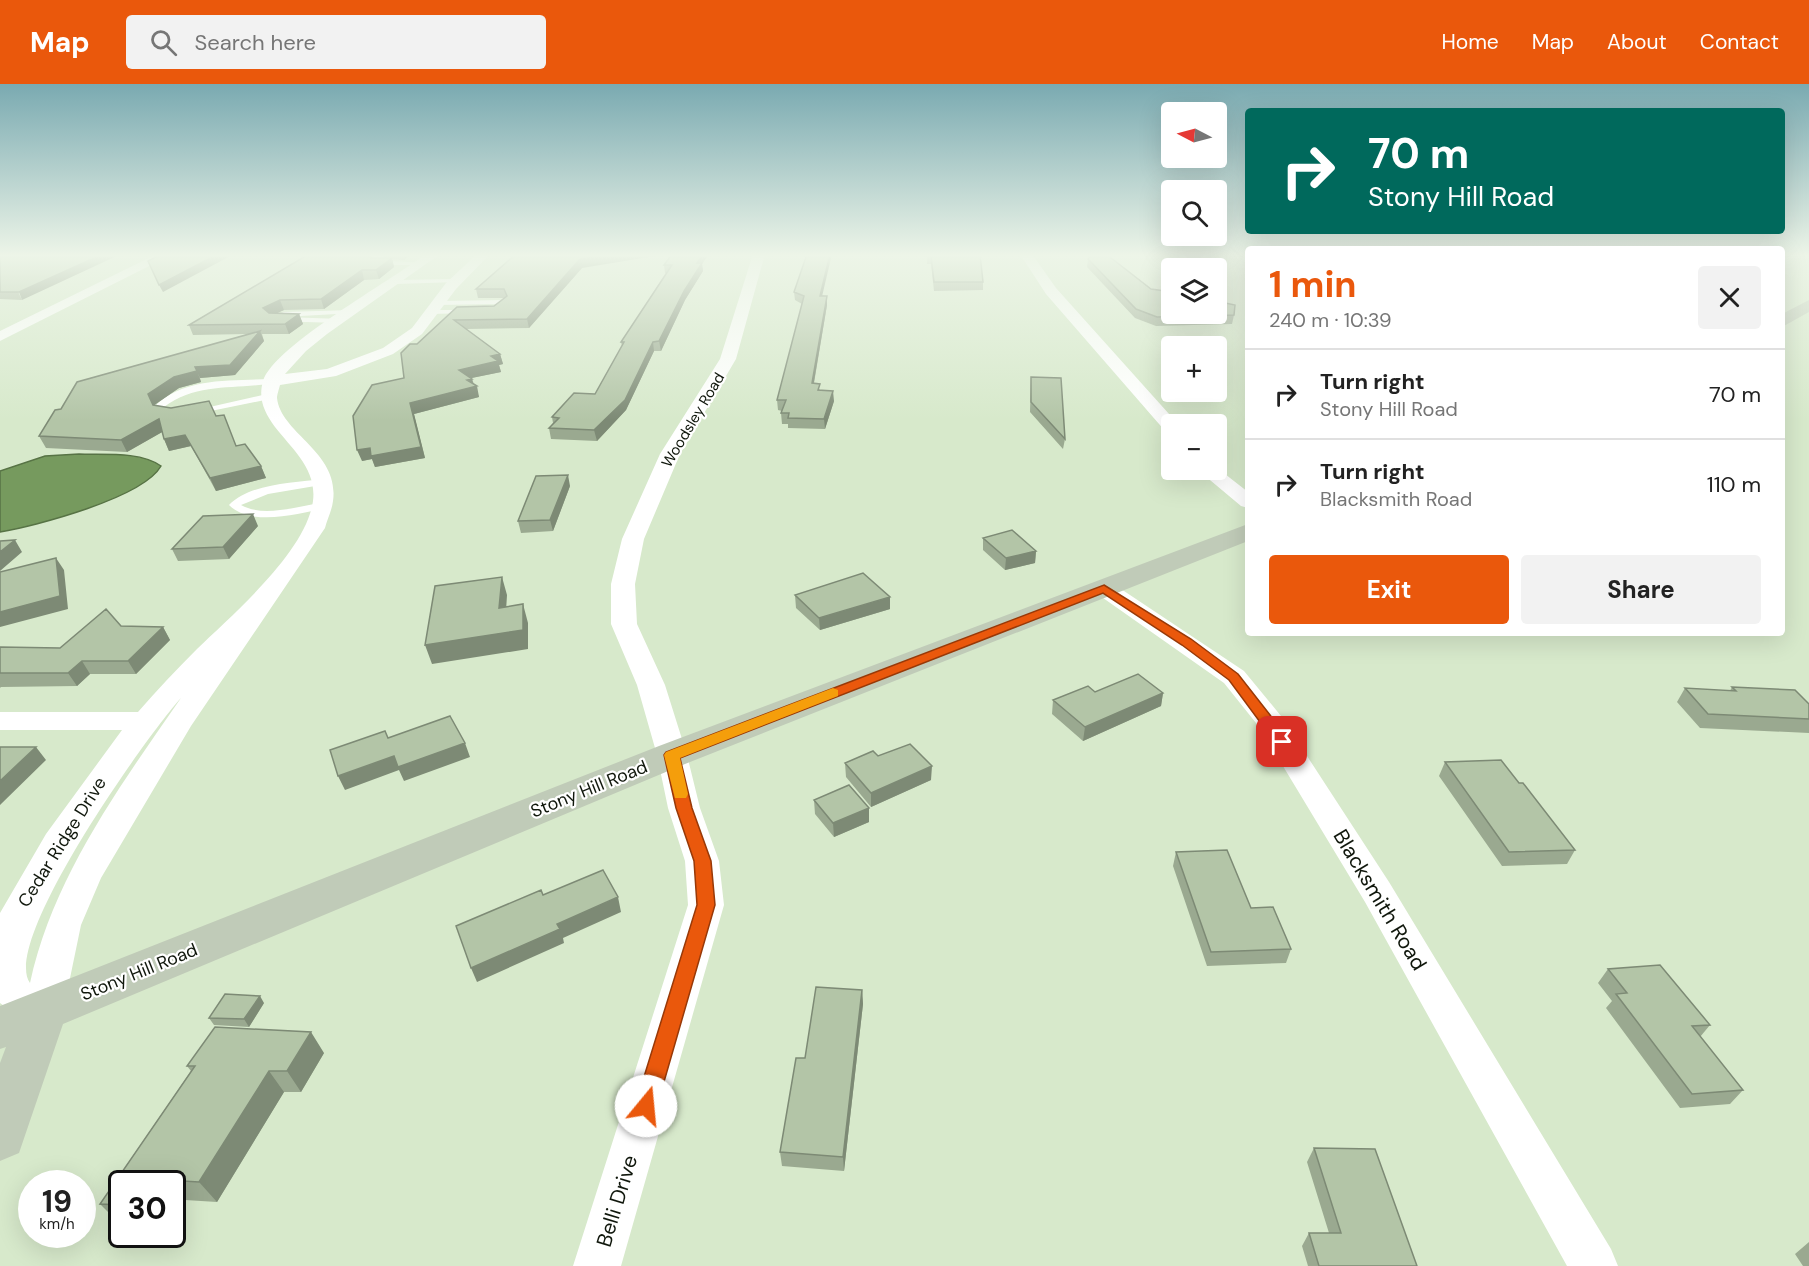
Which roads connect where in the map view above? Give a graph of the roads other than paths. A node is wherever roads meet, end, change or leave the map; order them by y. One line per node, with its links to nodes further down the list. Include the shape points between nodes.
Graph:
1 (56, 309): 12 (street)
2 (356, 309): 9 (street)
3 (432, 309): 13 (street, via 412,335 373,358)
4 (457, 309): 5 (lane)
5 (498, 309)
6 (743, 309): 24 (street, Woodsley Road, via 728,359 670,454 633,539 623,584 624,624 651,685)
7 (1067, 309): 14 (street)
8 (1802, 309): 10 (main road)
9 (352, 312): 11 (street); 11 (lane, via 285,314 273,319)
10 (1785, 320)
11 (339, 321): 13 (street, via 293,354)
12 (0, 337)
13 (269, 389): 13 (lane, via 187,390 159,406 162,412 177,414); 16 (street, Cedar Ridge Drive, via 277,419 310,453)
14 (1161, 416)
15 (1220, 480): 17 (street)
16 (323, 482): 18 (street, Cedar Ridge Drive); 18 (lane, via 271,490 243,498 234,505 242,512 254,513)
17 (1245, 500)
18 (321, 506): 21 (street, Cedar Ridge Drive, via 314,528)
19 (1245, 533): 20 (main road, Stony Hill Road)
20 (1104, 588): 24 (main road, Stony Hill Road); 28 (street, Blacksmith Road, via 1234,677 1271,723 1377,892)
21 (257, 606): 22 (street, Cedar Ridge Drive, via 193,666); 25 (street, Cedar Ridge Drive, via 137,784 76,893)
22 (144, 721): 23 (street); 25 (street, Cedar Ridge Drive, via 84,800 12,924 4,948 3,973 17,997)
23 (0, 722)
24 (672, 755): 25 (main road, Stony Hill Road); 27 (street, Belli Drive, via 702,861 706,905)
25 (21, 1020): 26 (main road)
26 (0, 1135)
27 (597, 1266)
28 (1594, 1266)

